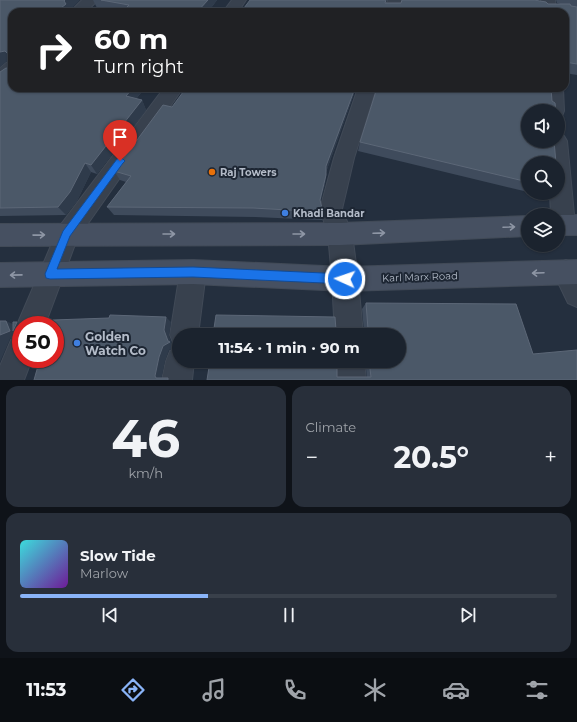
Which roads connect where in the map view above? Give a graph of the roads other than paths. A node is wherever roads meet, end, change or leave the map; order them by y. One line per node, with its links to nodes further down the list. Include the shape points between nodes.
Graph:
1 (91, 0): 4 (street)
2 (533, 5): 3 (street)
3 (552, 7)
4 (82, 8)
5 (8, 70): 6 (street)
6 (0, 77)
7 (171, 92): 14 (street)
8 (365, 92): 15 (street, via 331,209)
9 (554, 92): 10 (street)
10 (555, 104)
11 (558, 148): 12 (street)
12 (566, 225)
13 (521, 226): 15 (main road, one-way to 13)
14 (66, 234): 15 (main road, one-way to 15); 16 (main road, one-way to 14); 18 (street)
15 (340, 234): 20 (street)
16 (0, 235)
17 (193, 272): 18 (main road, Karl Marx Road); 20 (main road, Karl Marx Road); 23 (street)
18 (50, 274): 19 (main road, Karl Marx Road, one-way to 19); 22 (street)
19 (0, 275)
20 (345, 279): 21 (main road, Karl Marx Road, one-way to 20); 24 (street)
21 (573, 280)
22 (34, 316)
23 (185, 328)
24 (348, 328)
25 (14, 368): 28 (street)
26 (179, 368): 29 (street)
27 (351, 368): 30 (street)
28 (9, 380)
29 (177, 380)
30 (352, 380)

